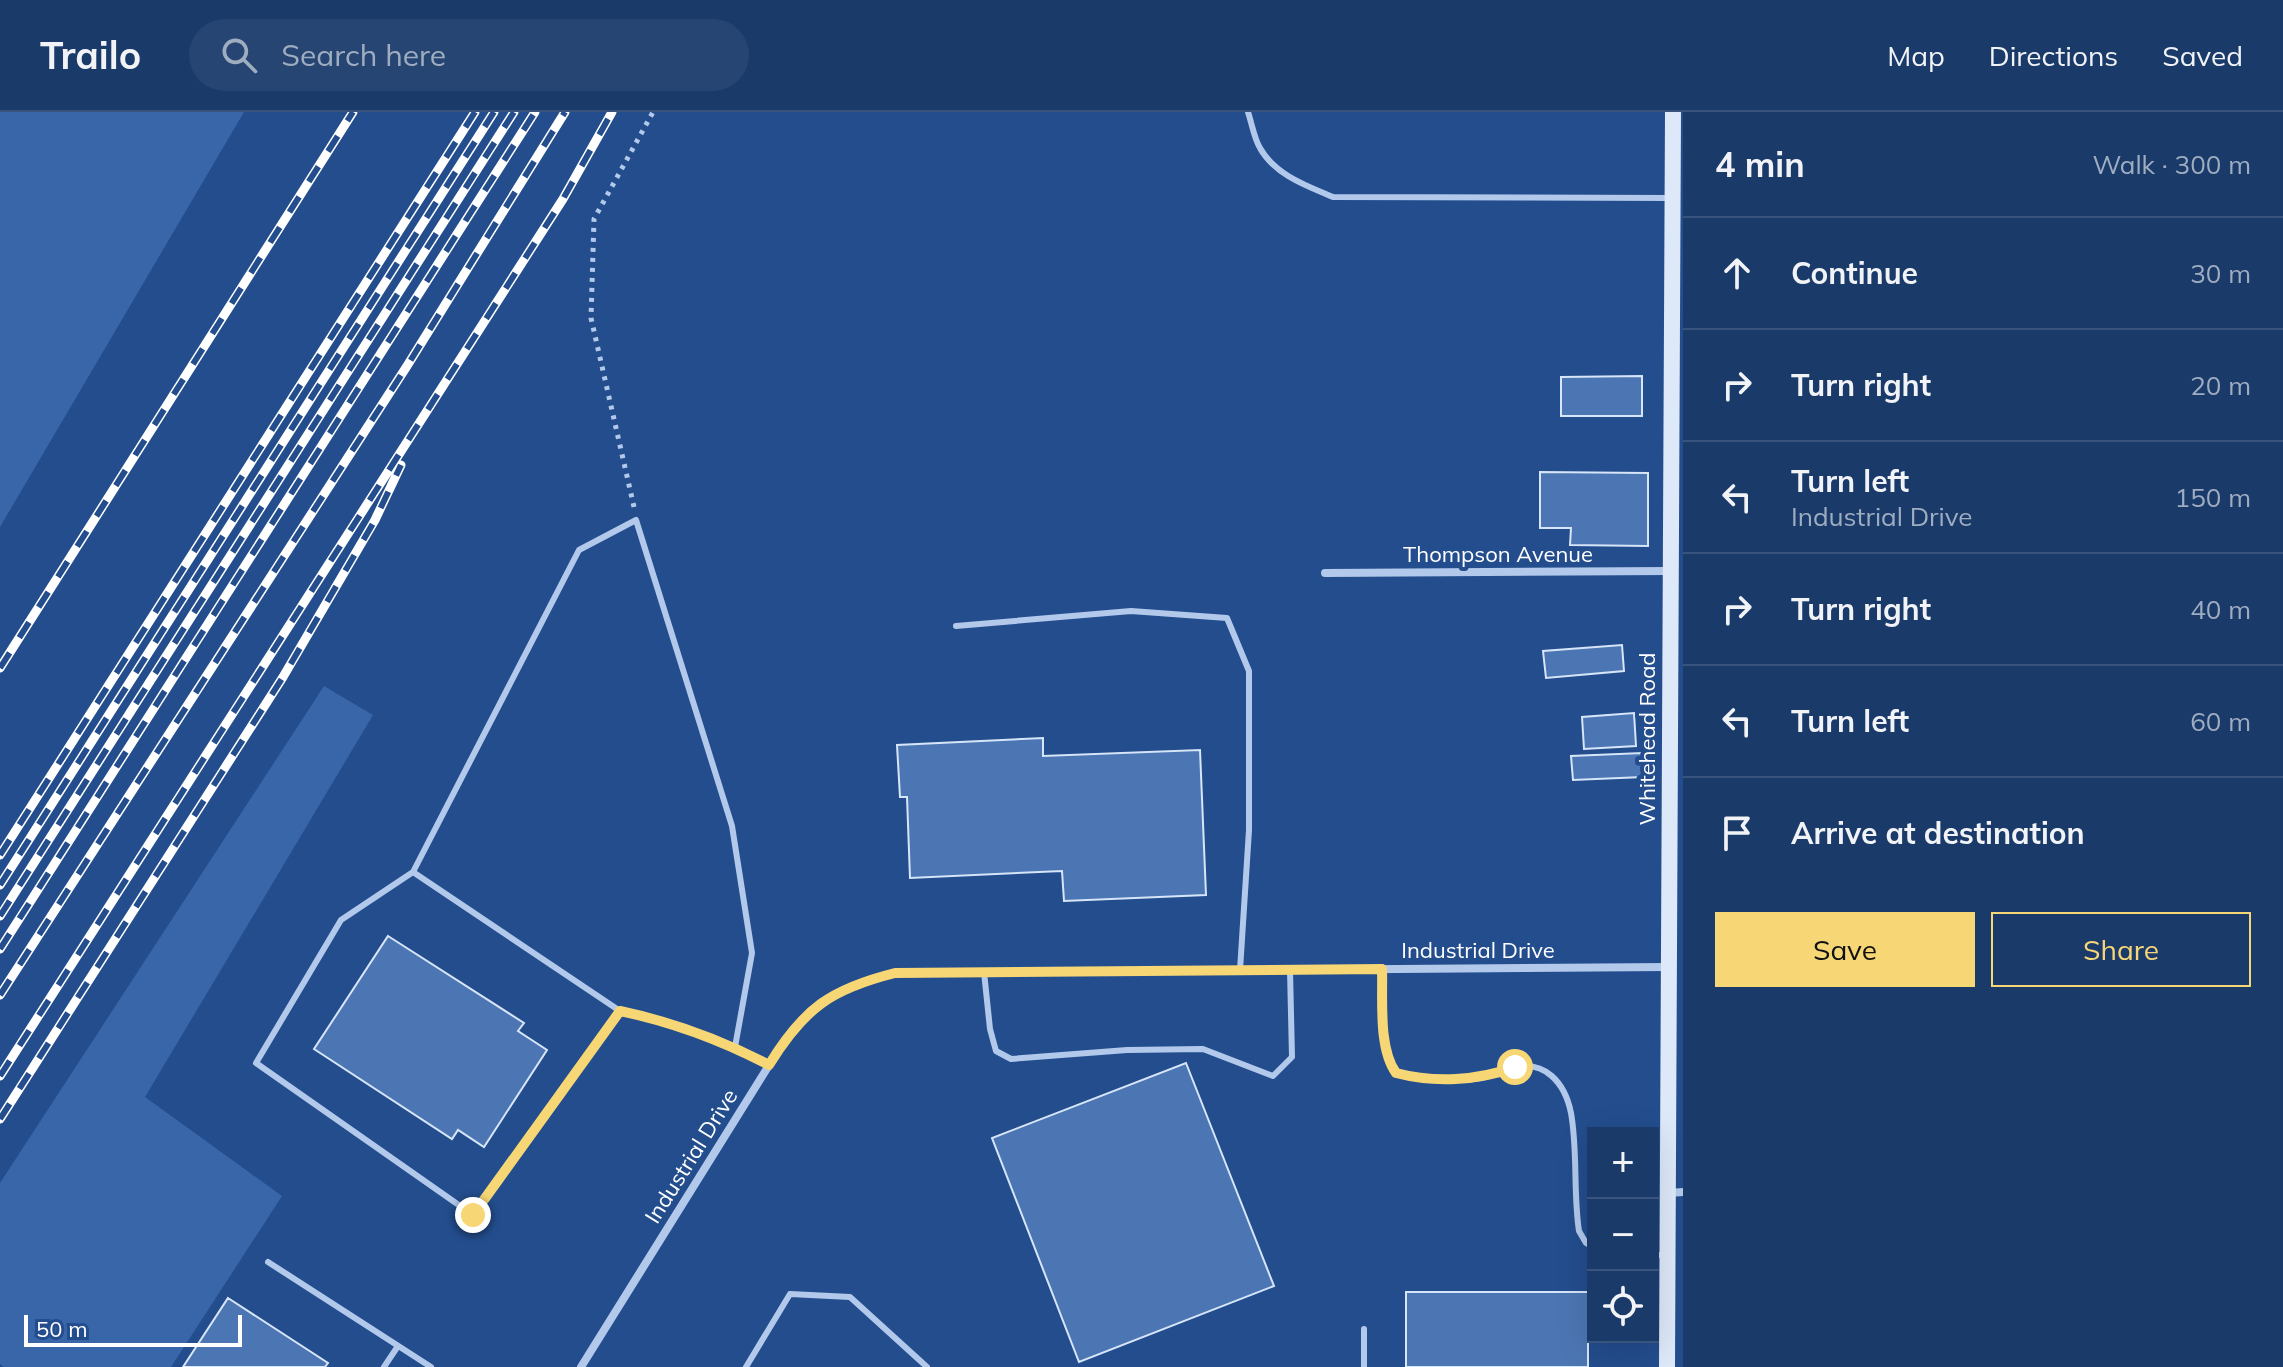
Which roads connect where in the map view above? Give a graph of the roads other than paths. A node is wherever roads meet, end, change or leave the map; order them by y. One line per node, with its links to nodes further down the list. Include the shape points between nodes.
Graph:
1 (1248, 112): 3 (lane, via 1260,149 1273,165 1333,197)
2 (1676, 117): 3 (street, Whitehead Road)
3 (1673, 198): 4 (street, Whitehead Road)
4 (1678, 473): 5 (street, Whitehead Road)
5 (1671, 571): 6 (street, Thompson Avenue); 8 (street, Whitehead Road)
6 (1325, 573)
7 (956, 626): 12 (lane, via 1131,611 1227,618 1249,671 1249,830)
8 (1676, 833): 10 (street, Whitehead Road)
9 (413, 872): 15 (lane); 15 (lane, via 341,920 256,1063 473,1215); 16 (lane, via 579,550 636,520 732,826 752,953)
10 (1668, 967): 11 (street, Industrial Drive); 18 (street, Whitehead Road)
11 (1382, 969): 13 (street, Industrial Drive); 19 (lane, via 1385,1048 1396,1073 1480,1078 1535,1067 1552,1073 1572,1118 1578,1221)
12 (1240, 970): 13 (street, Industrial Drive); 14 (street, Industrial Drive)
13 (1290, 970): 14 (lane, via 1292,1057 1273,1076 1203,1049 1011,1059 996,1051)
14 (984, 972): 17 (street, Industrial Drive, via 895,973 856,983 802,1019)
15 (620, 1011): 16 (lane)
16 (735, 1047): 17 (lane)
17 (769, 1065): 26 (street, Industrial Drive)
18 (1676, 1192): 20 (street, Whitehead Road)
19 (1587, 1244)
20 (1661, 1255): 30 (street, Whitehead Road)
21 (268, 1262): 23 (lane)
22 (1364, 1329): 29 (lane)
23 (398, 1346): 24 (lane); 25 (lane)
24 (384, 1367)
25 (431, 1367)
26 (581, 1367)
27 (746, 1367): 28 (lane, via 790,1294 850,1297)
28 (927, 1367)
29 (1364, 1367)
30 (1667, 1367)

